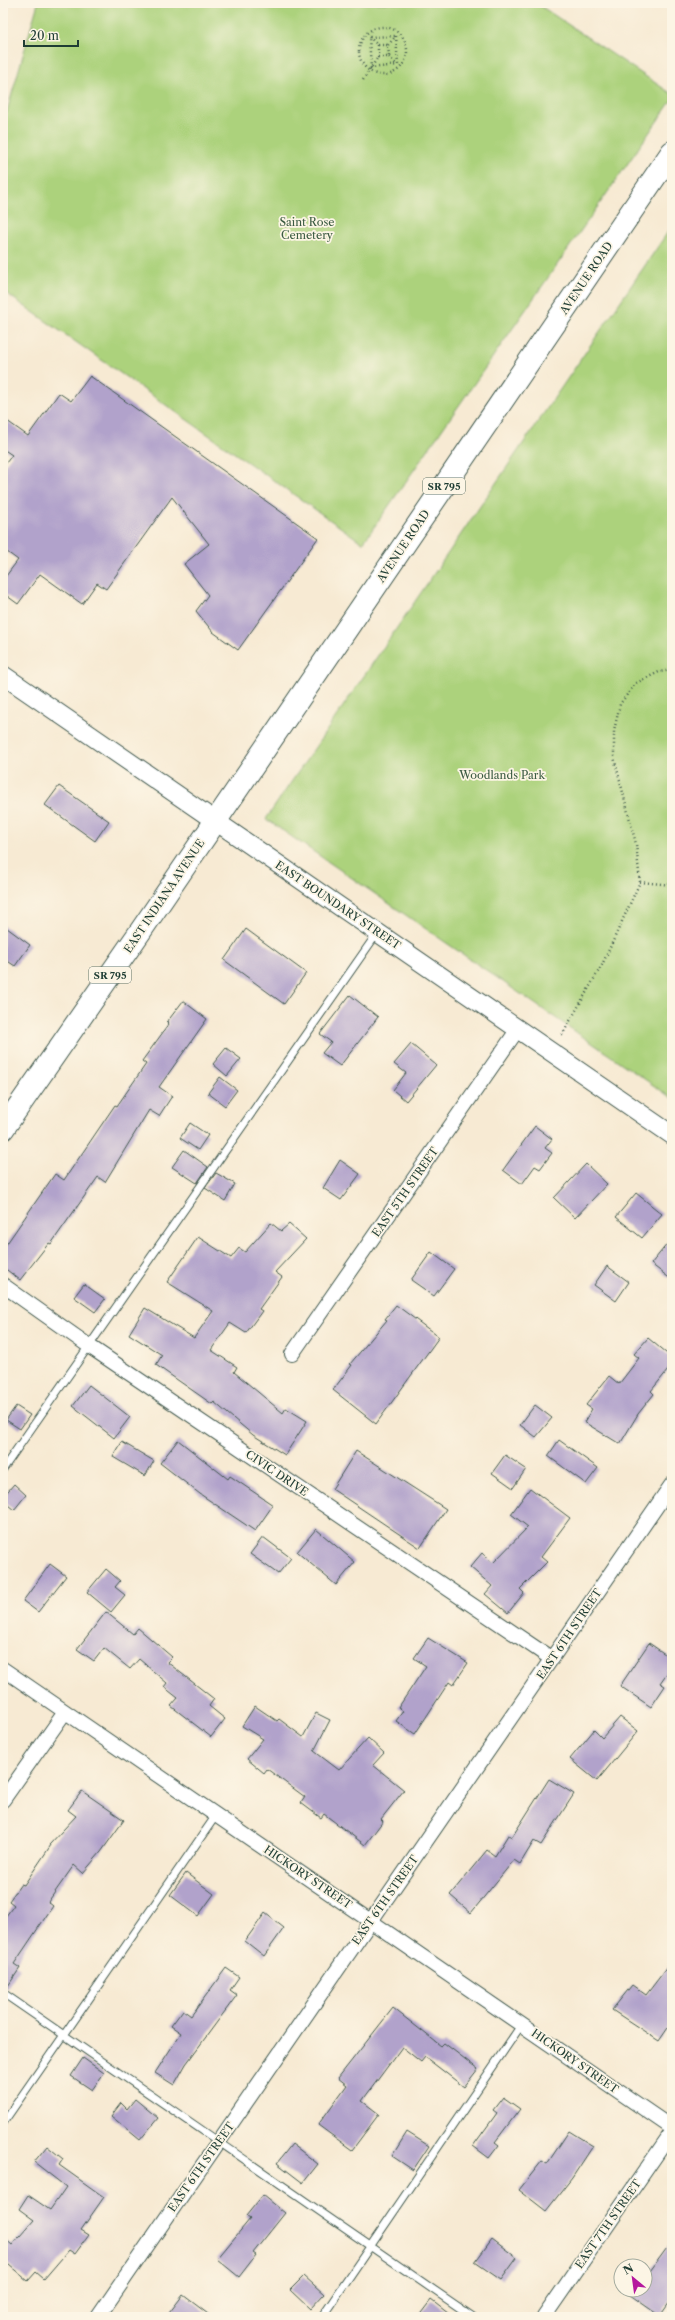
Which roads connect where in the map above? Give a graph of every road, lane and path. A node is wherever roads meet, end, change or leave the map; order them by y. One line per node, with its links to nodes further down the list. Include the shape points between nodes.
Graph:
1 (398, 33): 2 (path, via 385,28 375,29); 3 (path); 10 (path, via 406,43 407,52)
2 (366, 35): 4 (path); 11 (path, via 360,46 360,56 363,64)
3 (396, 36): 4 (path); 6 (path); 9 (path)
4 (369, 37): 5 (path); 11 (path)
5 (378, 45): 6 (path); 7 (path)
6 (388, 45): 8 (path)
7 (378, 57): 8 (path); 11 (path)
8 (389, 57): 9 (path)
9 (398, 65): 10 (path); 11 (path)
10 (401, 67): 11 (path, via 386,75)
11 (370, 70): 12 (path)
12 (363, 80)
13 (672, 152): 16 (main road, AVENUE ROAD / SR 795)
14 (672, 670): 17 (path, via 659,672 636,682 620,704 614,731 614,757 636,844)
15 (3, 675): 16 (street, EAST BOUNDARY STREET)
16 (215, 821): 19 (street, EAST BOUNDARY STREET); 22 (main road, EAST INDIANA AVENUE / SR 795)
17 (640, 882): 18 (path); 21 (path, via 602,965)
18 (672, 885)
19 (378, 932): 20 (street, EAST BOUNDARY STREET); 25 (lane)
20 (518, 1029): 23 (street, EAST BOUNDARY STREET); 26 (street, EAST 5TH STREET)
21 (562, 1035)
22 (3, 1129)
23 (672, 1135)
24 (3, 1284): 25 (street, CIVIC DRIVE)
25 (89, 1346): 27 (lane); 29 (street, CIVIC DRIVE)
26 (292, 1354)
27 (3, 1469)
28 (672, 1484): 29 (street, EAST 6TH STREET)
29 (552, 1659): 34 (street, EAST 6TH STREET)
30 (3, 1669): 31 (street, HICKORY STREET)
31 (65, 1712): 32 (street); 33 (street, HICKORY STREET)
32 (3, 1800)
33 (217, 1814): 34 (street, HICKORY STREET); 37 (lane)
34 (371, 1920): 36 (street, HICKORY STREET); 41 (street, EAST 6TH STREET)
35 (3, 1993): 37 (lane)
36 (522, 2024): 39 (street, HICKORY STREET); 42 (lane)
37 (64, 2035): 38 (lane); 41 (lane)
38 (3, 2123)
39 (672, 2128)
40 (672, 2132): 46 (street, EAST 7TH STREET)
41 (218, 2142): 42 (lane); 43 (street, EAST 6TH STREET)
42 (371, 2246): 44 (lane); 45 (lane)
43 (98, 2317)
44 (322, 2317)
45 (473, 2317)
46 (544, 2317)

